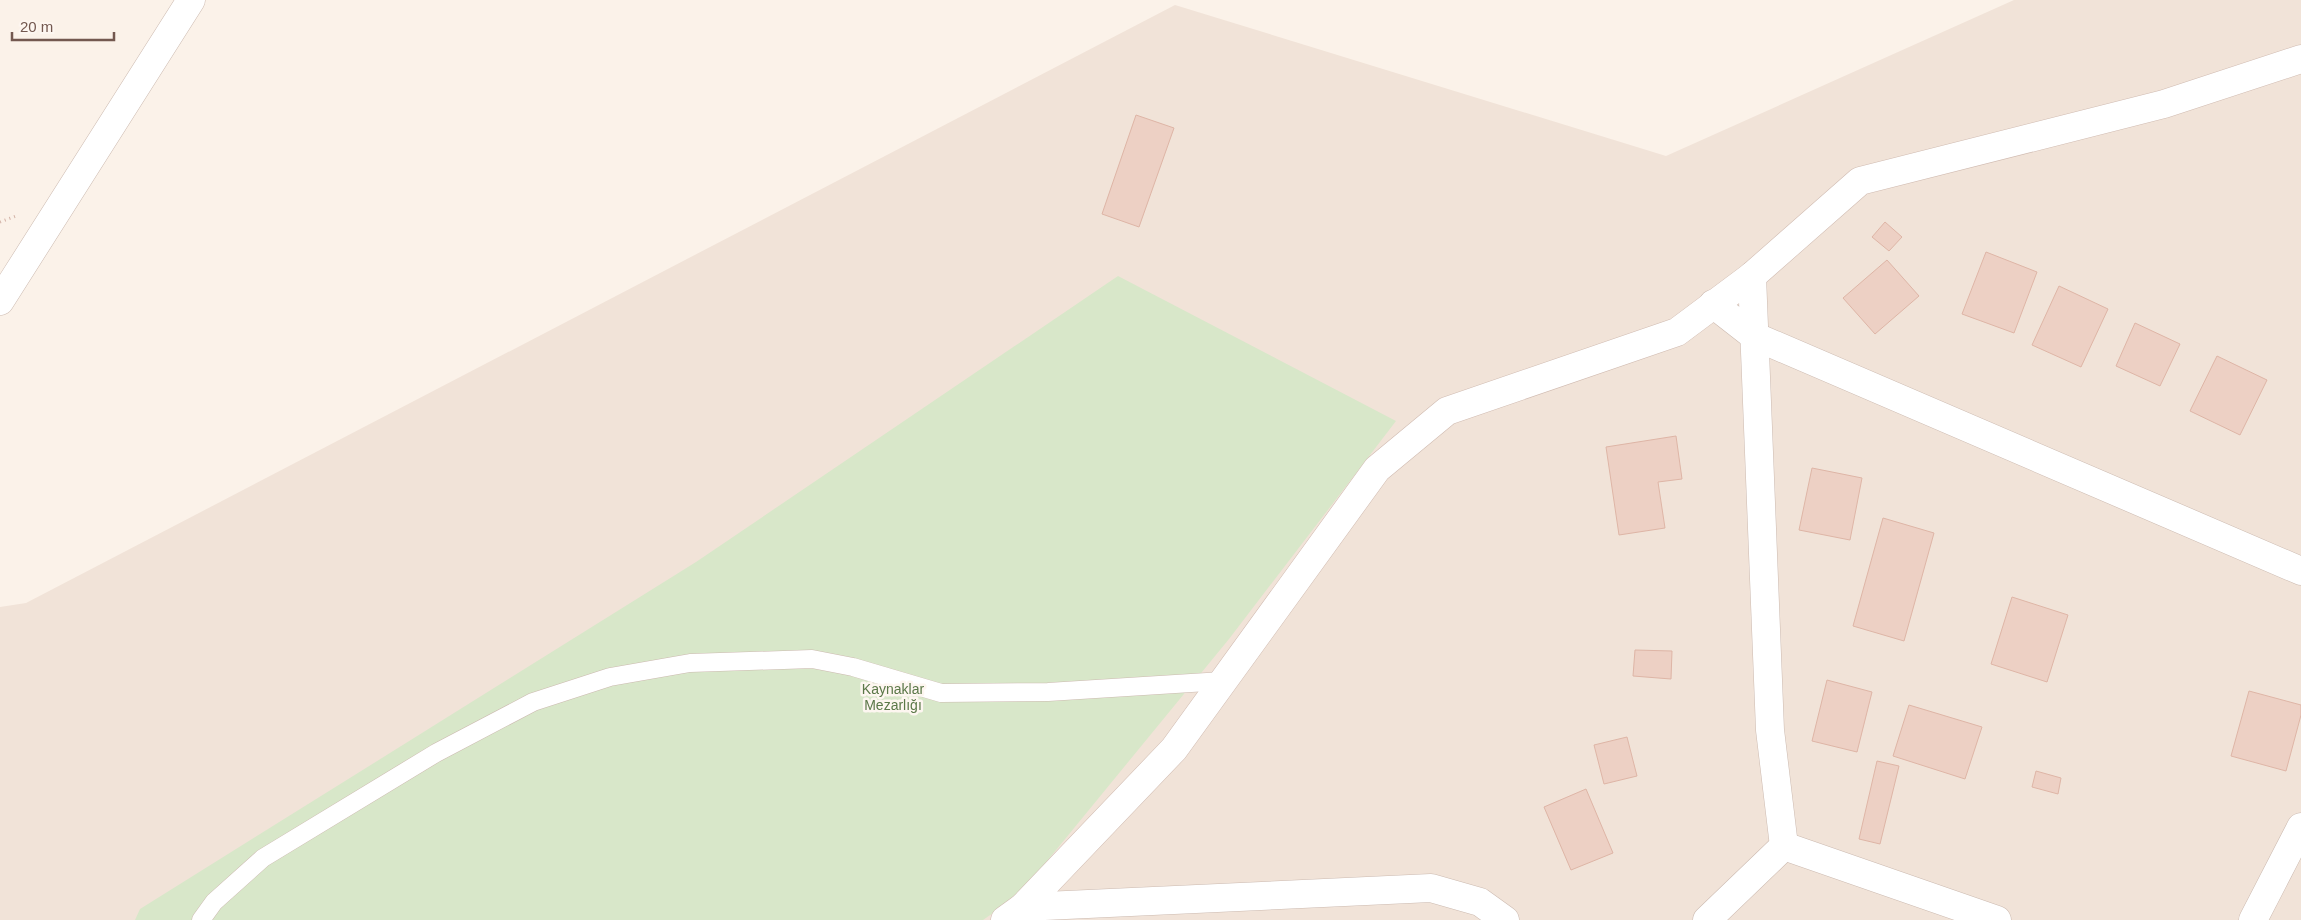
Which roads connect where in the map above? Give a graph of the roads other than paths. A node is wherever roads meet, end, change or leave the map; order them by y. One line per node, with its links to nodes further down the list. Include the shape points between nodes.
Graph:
1 (191, 0): 4 (street)
2 (2301, 59): 3 (street, via 2164,104 1860,181)
3 (1752, 276): 5 (street); 6 (street)
4 (0, 301)
5 (1713, 304): 6 (street); 8 (street, via 1677,332 1447,411 1377,469)
6 (1754, 336): 7 (street); 10 (street, via 1770,730)
7 (2301, 572)
8 (1223, 681): 11 (street, via 1174,749); 12 (lane, via 1048,692 941,693 853,667 812,659 690,663 610,677 533,702 436,753 263,858 214,902)
9 (2301, 827): 16 (street)
10 (1784, 846): 14 (street); 15 (street)
11 (1014, 913): 13 (street, via 1431,888 1480,902)
12 (200, 920)
13 (1504, 920)
14 (1707, 920)
15 (1997, 920)
16 (2254, 920)

